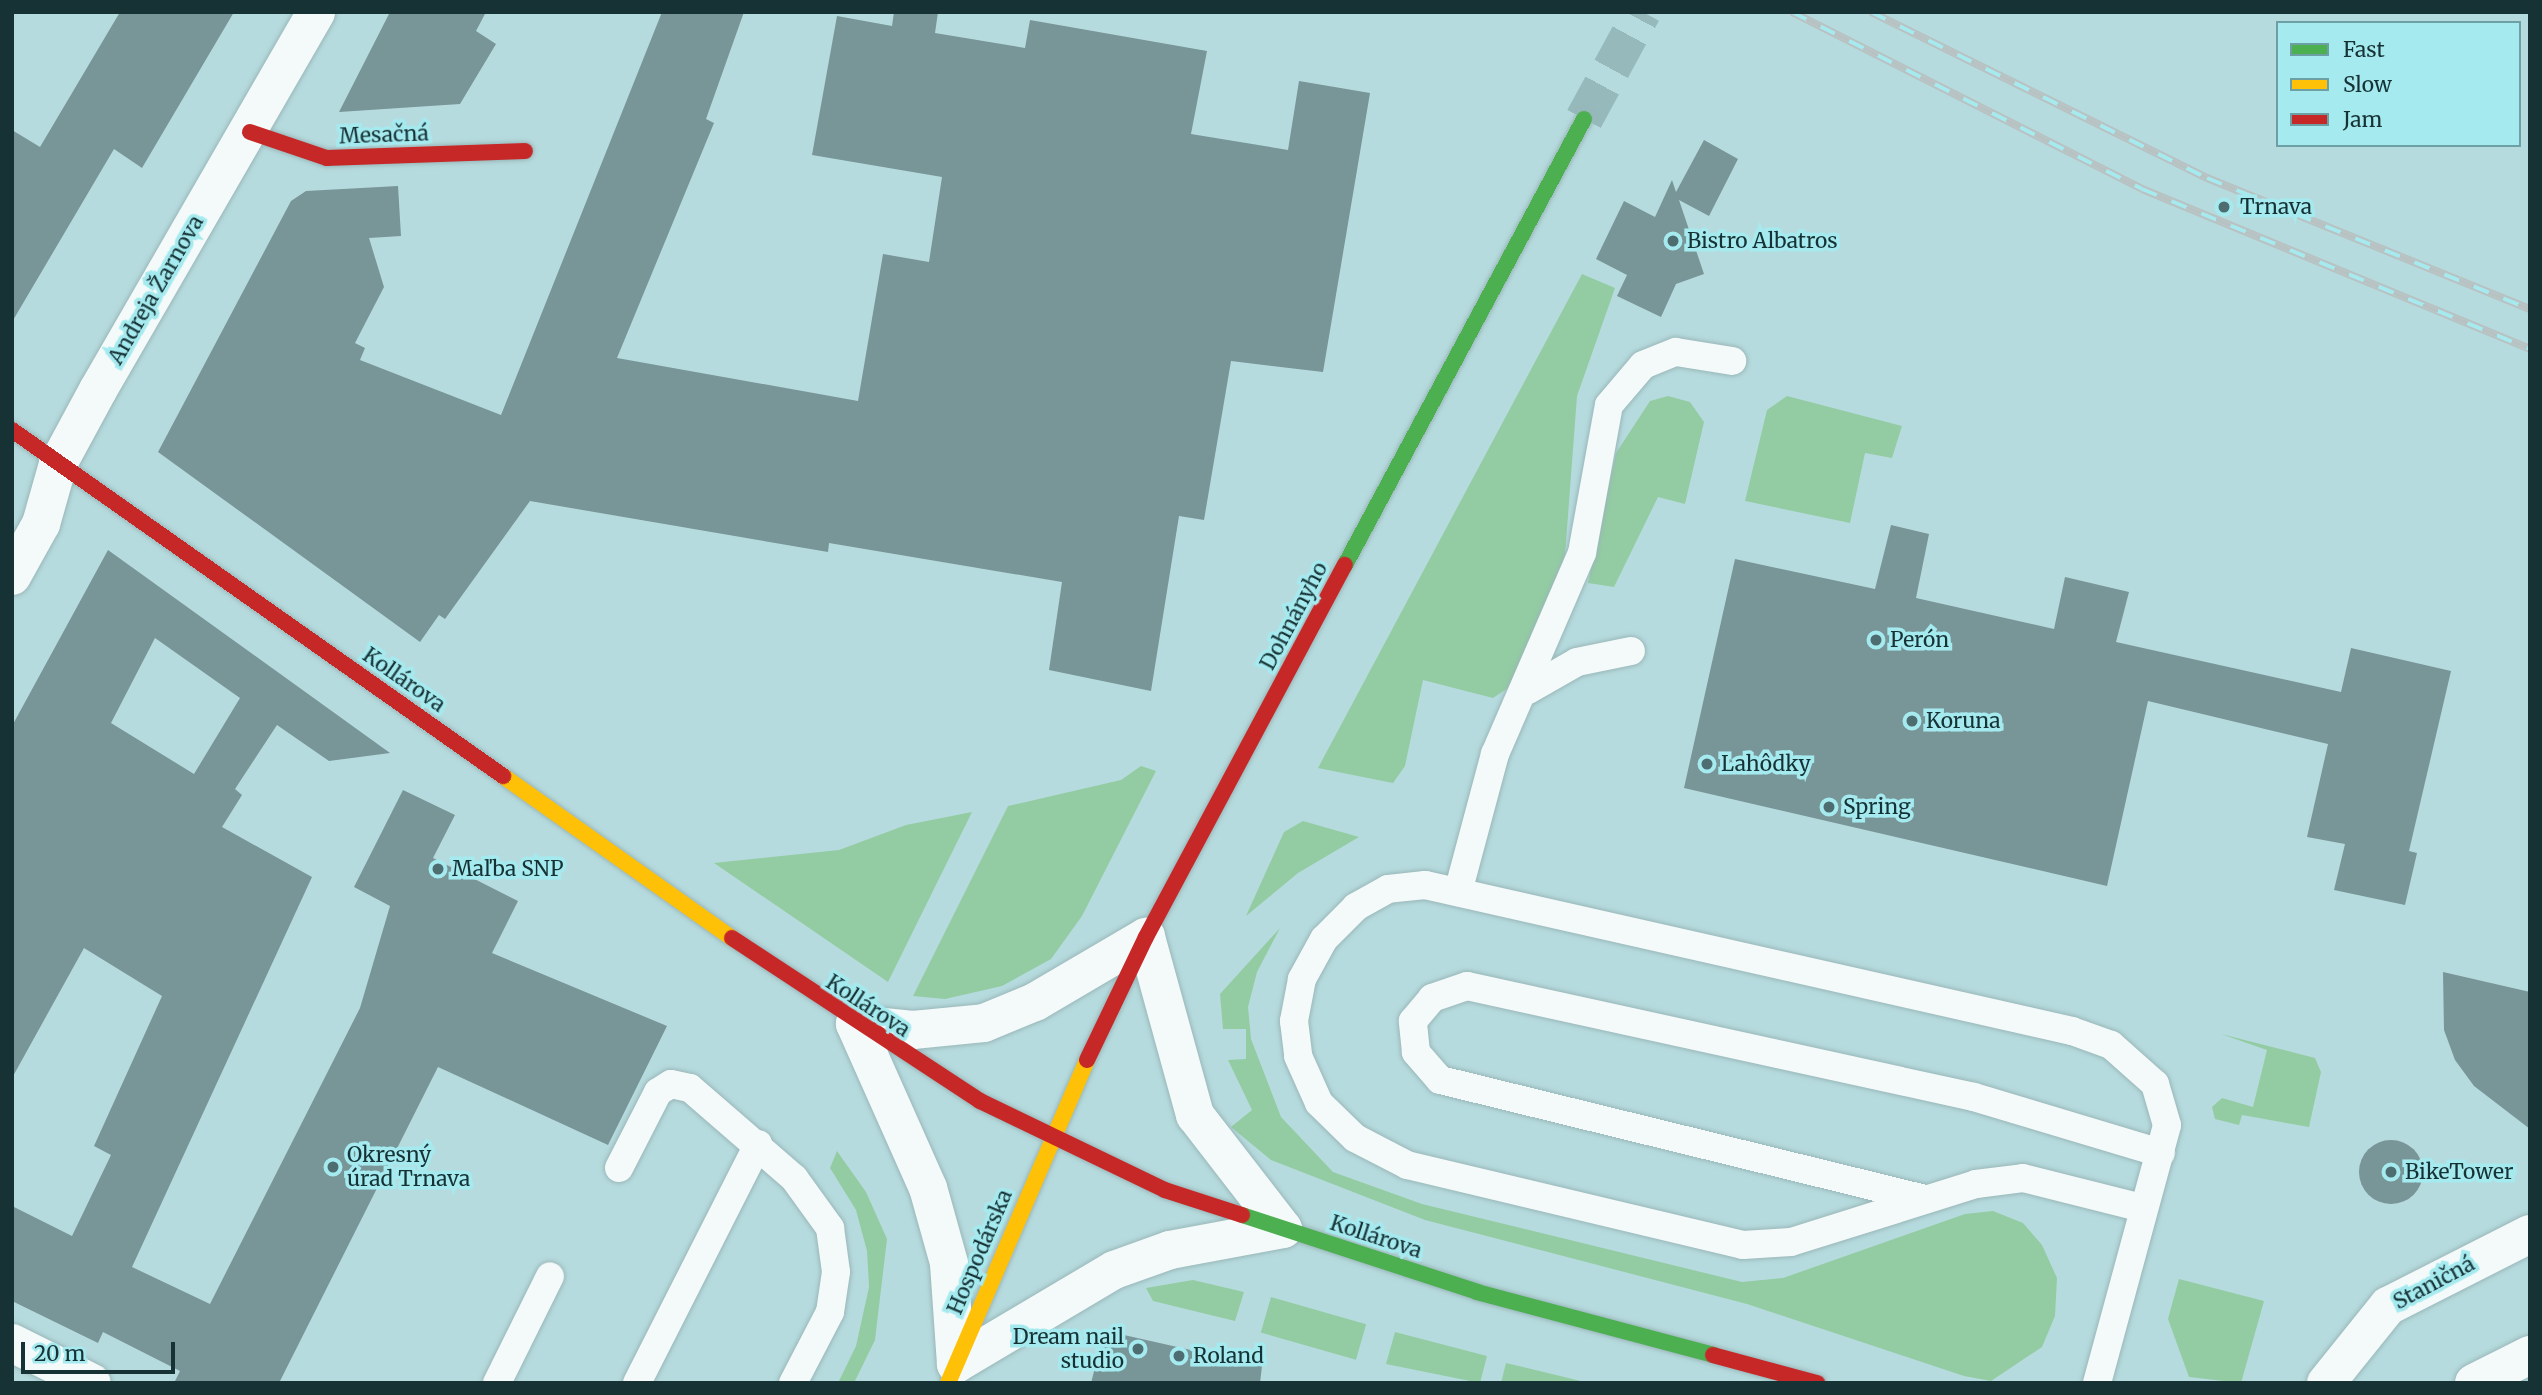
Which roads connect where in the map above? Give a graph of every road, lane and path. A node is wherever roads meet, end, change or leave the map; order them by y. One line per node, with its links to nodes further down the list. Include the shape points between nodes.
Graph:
1 (316, 12): 3 (street, Andreja Žarnova)
2 (1584, 119): 12 (street, Dohnányho)
3 (250, 132): 4 (street, Mesačná, via 327,159); 7 (street, Andreja Žarnova)
4 (525, 151)
5 (1732, 361): 10 (lane, via 1676,352 1643,365 1609,405 1582,553)
6 (12, 430): 7 (street, Kollárova)
7 (58, 464): 8 (street, Andreja Žarnova, via 41,524); 13 (street, Kollárova)
8 (12, 576)
9 (1631, 651): 10 (lane, via 1577,662)
10 (1528, 690): 11 (lane, via 1495,754)
11 (1458, 891): 16 (lane, via 2072,1031 2111,1045 2155,1084 2167,1125); 18 (lane, via 1388,889 1324,939 1303,979 1294,1021 1298,1056 1319,1103 1355,1138 1407,1165 1743,1245 1791,1242)
12 (1146, 937): 13 (street, via 1035,1002 984,1023 913,1030); 14 (street, Dohnányho); 20 (street, via 1195,1115)
13 (855, 1024): 14 (street, Kollárova); 25 (street, via 928,1188 949,1263)
14 (1051, 1137): 20 (street, Kollárova, via 1165,1190); 25 (street, Hospodárska)
15 (758, 1144): 17 (lane, via 691,1088 671,1084 658,1092); 28 (lane); 29 (lane, via 794,1178 830,1228 835,1261 830,1312)
16 (2161, 1153): 18 (lane, via 1974,1097 1467,986 1432,998 1413,1021 1416,1052 1440,1080); 19 (lane)
17 (619, 1168)
18 (1925, 1199): 19 (lane, via 2023,1178)
19 (2142, 1208): 31 (lane)
20 (1283, 1229): 25 (street, via 1170,1250 1114,1270); 30 (street, Kollárova, via 1477,1292)
21 (2530, 1234): 32 (street, Staničná, via 2388,1306)
22 (550, 1276): 27 (lane)
23 (12, 1343): 26 (street)
24 (2530, 1355): 33 (street)
25 (952, 1374)
26 (92, 1383)
27 (497, 1383)
28 (637, 1383)
29 (793, 1383)
30 (1817, 1383)
31 (2097, 1383)
32 (2326, 1383)
33 (2474, 1383)

